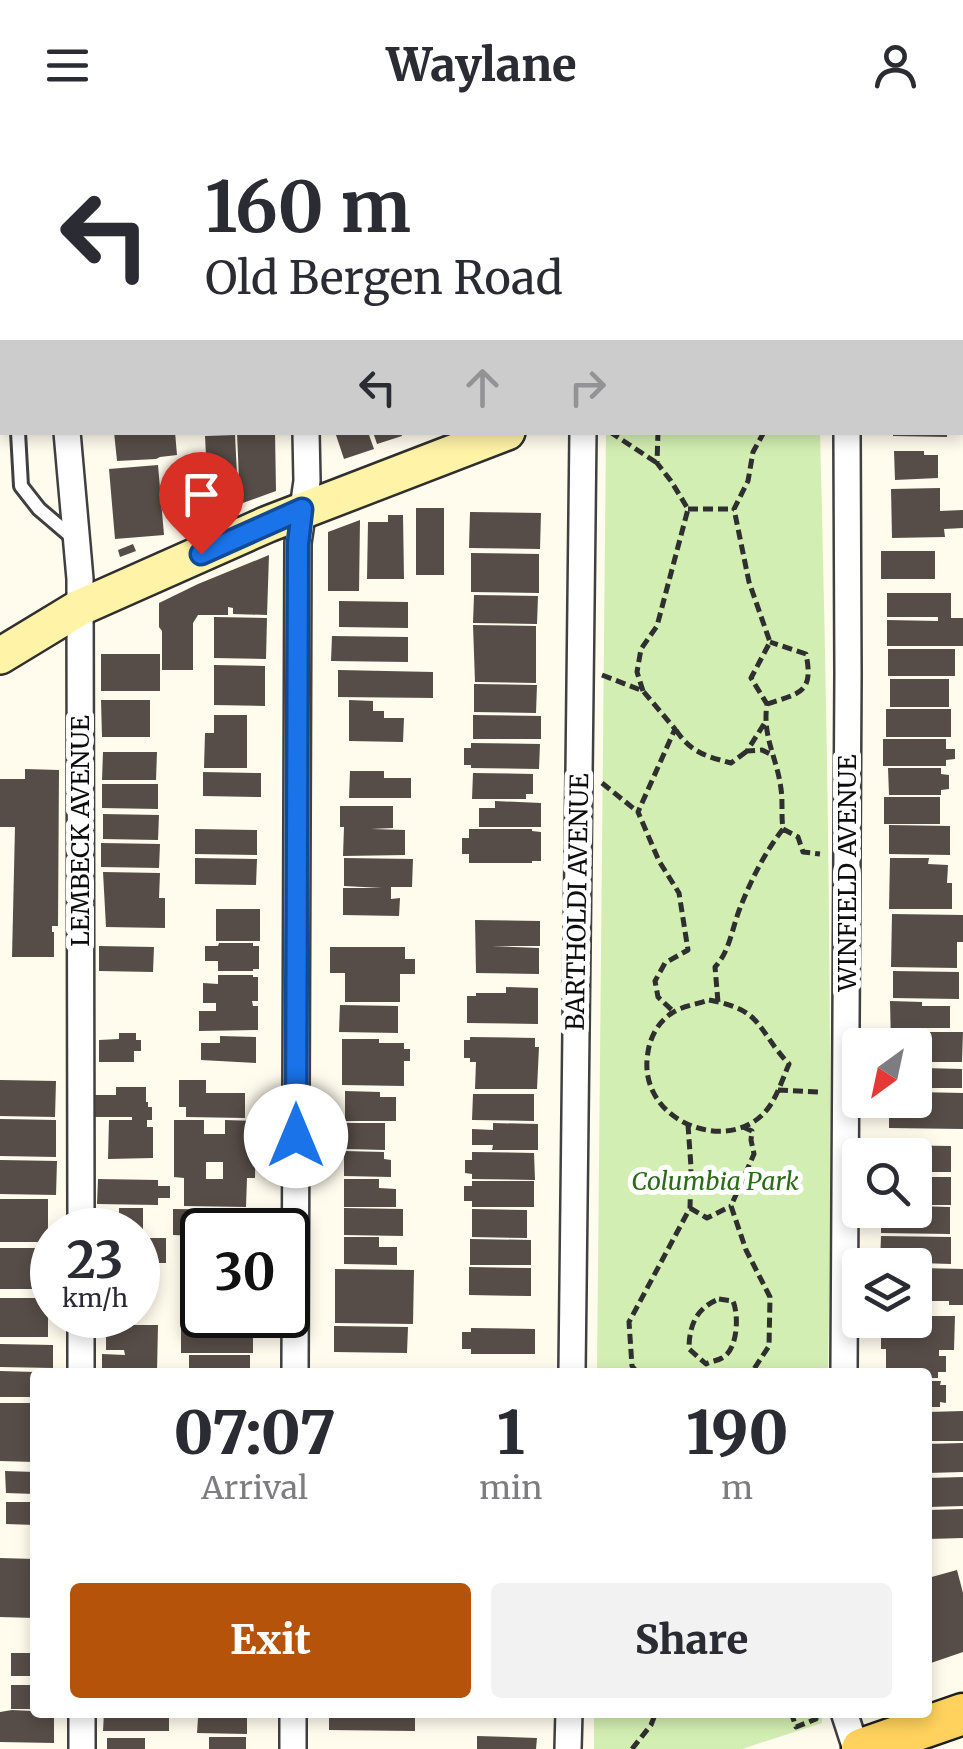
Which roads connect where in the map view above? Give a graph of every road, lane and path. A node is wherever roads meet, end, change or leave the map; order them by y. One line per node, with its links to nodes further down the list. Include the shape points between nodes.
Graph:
1 (18, 435): 14 (lane, via 21,486)
2 (68, 435): 14 (street, LEMBECK AVENUE)
3 (306, 435): 11 (street)
4 (499, 435): 11 (main road)
5 (583, 435): 44 (street, BARTHOLDI AVENUE)
6 (615, 435): 10 (path)
7 (658, 435): 10 (path)
8 (762, 435): 12 (path)
9 (848, 435): 48 (street, WINFIELD AVENUE)
10 (657, 462): 13 (path)
11 (302, 509): 15 (main road); 43 (street)
12 (734, 509): 13 (path); 16 (path)
13 (688, 510): 21 (path, via 656,626 641,649 637,672)
14 (76, 542): 15 (street, LEMBECK AVENUE)
15 (79, 608): 17 (main road); 38 (street, LEMBECK AVENUE)
16 (770, 642): 20 (path, via 806,654); 22 (path, via 751,678)
17 (0, 656)
18 (598, 673): 21 (path)
19 (820, 673): 20 (path)
20 (810, 674): 22 (path, via 799,694)
21 (643, 691): 24 (path)
22 (767, 704): 23 (path)
23 (764, 724): 25 (path); 26 (path)
24 (675, 728): 25 (path, via 698,753 731,764); 28 (path)
25 (747, 752): 26 (path)
26 (774, 756): 29 (path)
27 (598, 780): 28 (path)
28 (638, 812): 32 (path, via 678,893 688,950 665,963 655,981 658,997)
29 (783, 829): 30 (path, via 798,837 804,852); 31 (path, via 715,967)
30 (820, 854)
31 (718, 1002): 32 (path); 33 (path, via 748,1012 789,1064)
32 (674, 1012): 35 (path, via 649,1044 648,1083 671,1116)
33 (778, 1090): 34 (path); 36 (path, via 768,1110)
34 (819, 1092)
35 (688, 1125): 36 (path); 39 (path)
36 (743, 1127): 37 (path, via 752,1131 754,1154)
37 (731, 1206): 39 (path, via 707,1218); 47 (path, via 770,1297 769,1346)
38 (81, 1208)
39 (690, 1208): 45 (path, via 629,1322)
40 (81, 1338): 42 (street)
41 (706, 1364): 41 (path, via 728,1352 737,1328 733,1301 718,1298 698,1311 688,1349); 46 (path)
42 (81, 1368)
43 (294, 1368)
44 (572, 1368)
45 (633, 1368)
46 (705, 1368)
47 (755, 1368)
48 (844, 1368)
49 (963, 1714): 61 (main road)
50 (82, 1718): 57 (street)
51 (293, 1718): 58 (street)
52 (568, 1718): 59 (street)
53 (654, 1718): 60 (path)
54 (793, 1718): 55 (path, via 796,1728)
55 (816, 1718)
56 (846, 1718): 61 (street)
57 (82, 1749)
58 (293, 1749)
59 (568, 1749)
60 (632, 1749)
61 (859, 1749)

